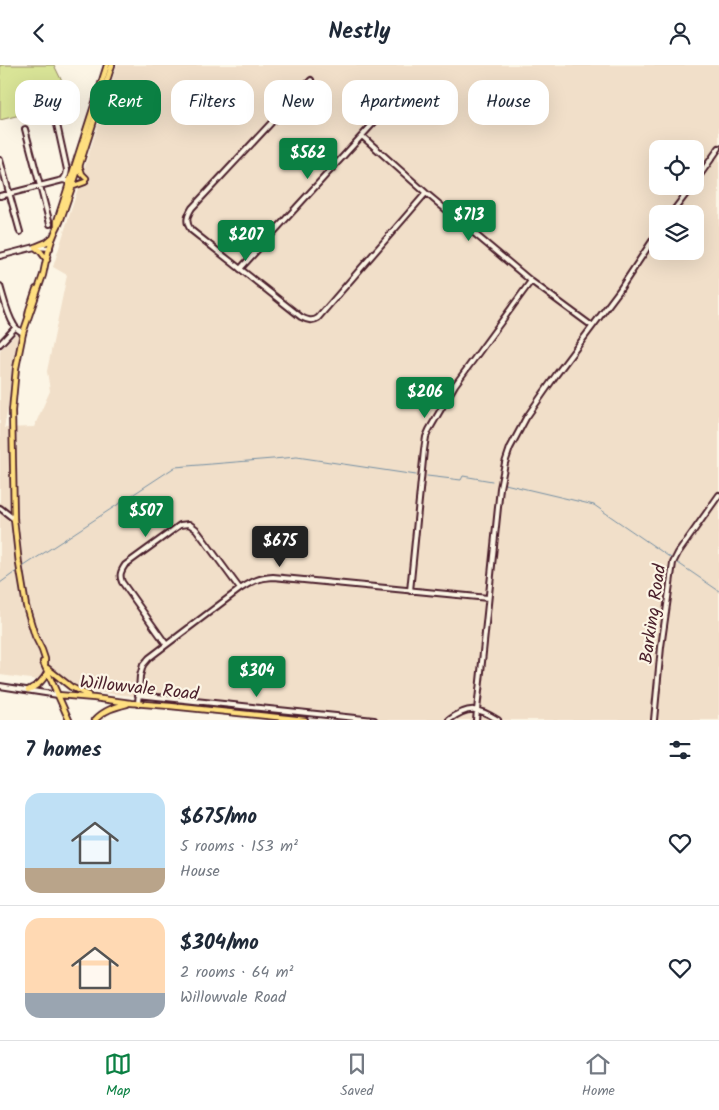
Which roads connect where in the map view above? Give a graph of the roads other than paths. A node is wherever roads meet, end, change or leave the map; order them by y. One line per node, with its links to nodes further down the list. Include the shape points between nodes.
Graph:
1 (107, 65): 14 (main road)
2 (112, 65): 10 (main road)
3 (310, 79): 26 (street, via 187,217 191,229)
4 (57, 125): 12 (street, via 67,170)
5 (372, 125): 7 (street)
6 (25, 129): 13 (street)
7 (362, 136): 16 (street); 26 (street)
8 (719, 148): 11 (street)
9 (0, 160): 15 (street)
10 (79, 167): 14 (main road); 14 (main road, via 85,180)
11 (704, 169)
12 (63, 180): 13 (street); 14 (street)
13 (40, 185): 15 (street); 18 (street)
14 (71, 185): 20 (main road)
15 (9, 193): 17 (street); 19 (street)
16 (426, 193): 26 (street, via 315,320 301,317); 27 (street)
17 (0, 196)
18 (50, 224)
19 (20, 232)
20 (54, 237): 22 (main road); 23 (main road)
21 (649, 246): 31 (street)
22 (35, 247): 23 (street); 24 (street); 25 (main road)
23 (50, 248): 25 (main road)
24 (0, 256)
25 (47, 260): 33 (main road)
26 (240, 269)
27 (531, 281): 31 (street); 39 (street, via 455,385 429,429 424,449)
28 (0, 286): 29 (street)
29 (7, 309): 30 (street); 32 (street)
30 (0, 311)
31 (592, 326): 40 (street, via 526,418 510,448 500,488)
32 (15, 328): 33 (street); 34 (street)
33 (23, 333): 37 (main road, via 12,411)
34 (0, 344)
35 (719, 495): 58 (street, Barking Road, via 673,563)
36 (0, 508): 37 (street)
37 (14, 519): 42 (main road, via 26,606)
38 (240, 589): 39 (street, via 255,580 273,577); 41 (street); 41 (street, via 189,524 180,525 125,565 120,573 122,581)
39 (410, 591): 40 (street)
40 (488, 598): 50 (street)
41 (166, 644): 46 (street, via 143,665)
42 (46, 667): 44 (main road, via 43,681); 45 (main road); 47 (main road, via 71,687)
43 (0, 686): 44 (street, Willowvale Road)
44 (28, 690): 45 (street, Willowvale Road)
45 (58, 695): 47 (main road, Willowvale Road); 51 (main road)
46 (138, 695): 49 (street); 54 (street)
47 (94, 698): 48 (main road, Willowvale Road)
48 (131, 703): 49 (main road, Willowvale Road); 52 (main road, via 107,710)
49 (138, 704): 53 (main road, Willowvale Road)
50 (477, 710): 55 (street, via 463,711); 56 (street); 57 (street)
51 (69, 720)
52 (95, 720)
53 (304, 720)
54 (374, 720)
55 (449, 720)
56 (476, 720)
57 (498, 720)
58 (654, 720)

